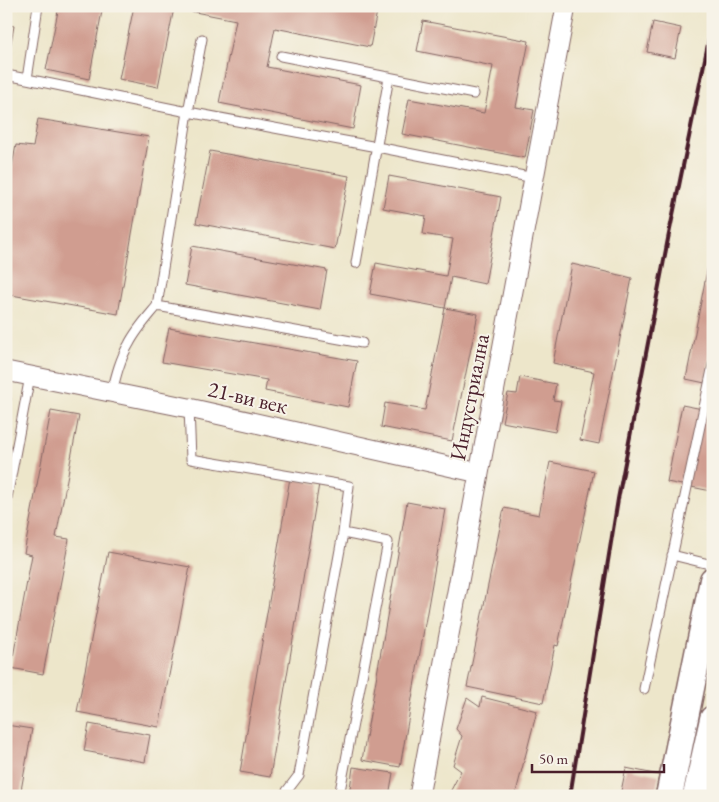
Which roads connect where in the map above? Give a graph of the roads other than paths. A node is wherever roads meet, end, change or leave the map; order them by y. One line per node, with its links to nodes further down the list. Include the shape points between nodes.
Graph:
1 (38, 6): 7 (lane)
2 (566, 6): 11 (street, Индустриална)
3 (202, 39): 9 (lane)
4 (281, 56): 6 (lane)
5 (6, 75): 7 (lane)
6 (389, 77): 8 (lane); 10 (lane)
7 (27, 79): 9 (lane)
8 (474, 94)
9 (188, 112): 10 (lane); 13 (lane)
10 (377, 147): 11 (lane); 12 (lane)
11 (534, 178): 20 (street, Индустриална)
12 (356, 263)
13 (157, 306): 14 (lane); 18 (lane, via 128,345)
14 (362, 343)
15 (713, 365): 23 (lane)
16 (6, 371): 17 (street, 21-ви век)
17 (30, 376): 18 (street, 21-ви век); 21 (lane)
18 (112, 392): 19 (street, 21-ви век)
19 (189, 408): 20 (street, 21-ви век); 22 (lane, via 191,459 349,486)
20 (479, 473): 30 (street, Индустриална)
21 (6, 503)
22 (343, 533): 28 (lane, via 298,775); 29 (lane, via 388,542)
23 (672, 555): 24 (lane); 26 (lane)
24 (713, 565)
25 (713, 580): 31 (main road)
26 (644, 689)
27 (713, 719): 32 (main road)
28 (283, 796)
29 (339, 796)
30 (419, 796)
31 (669, 796)
32 (696, 796)

